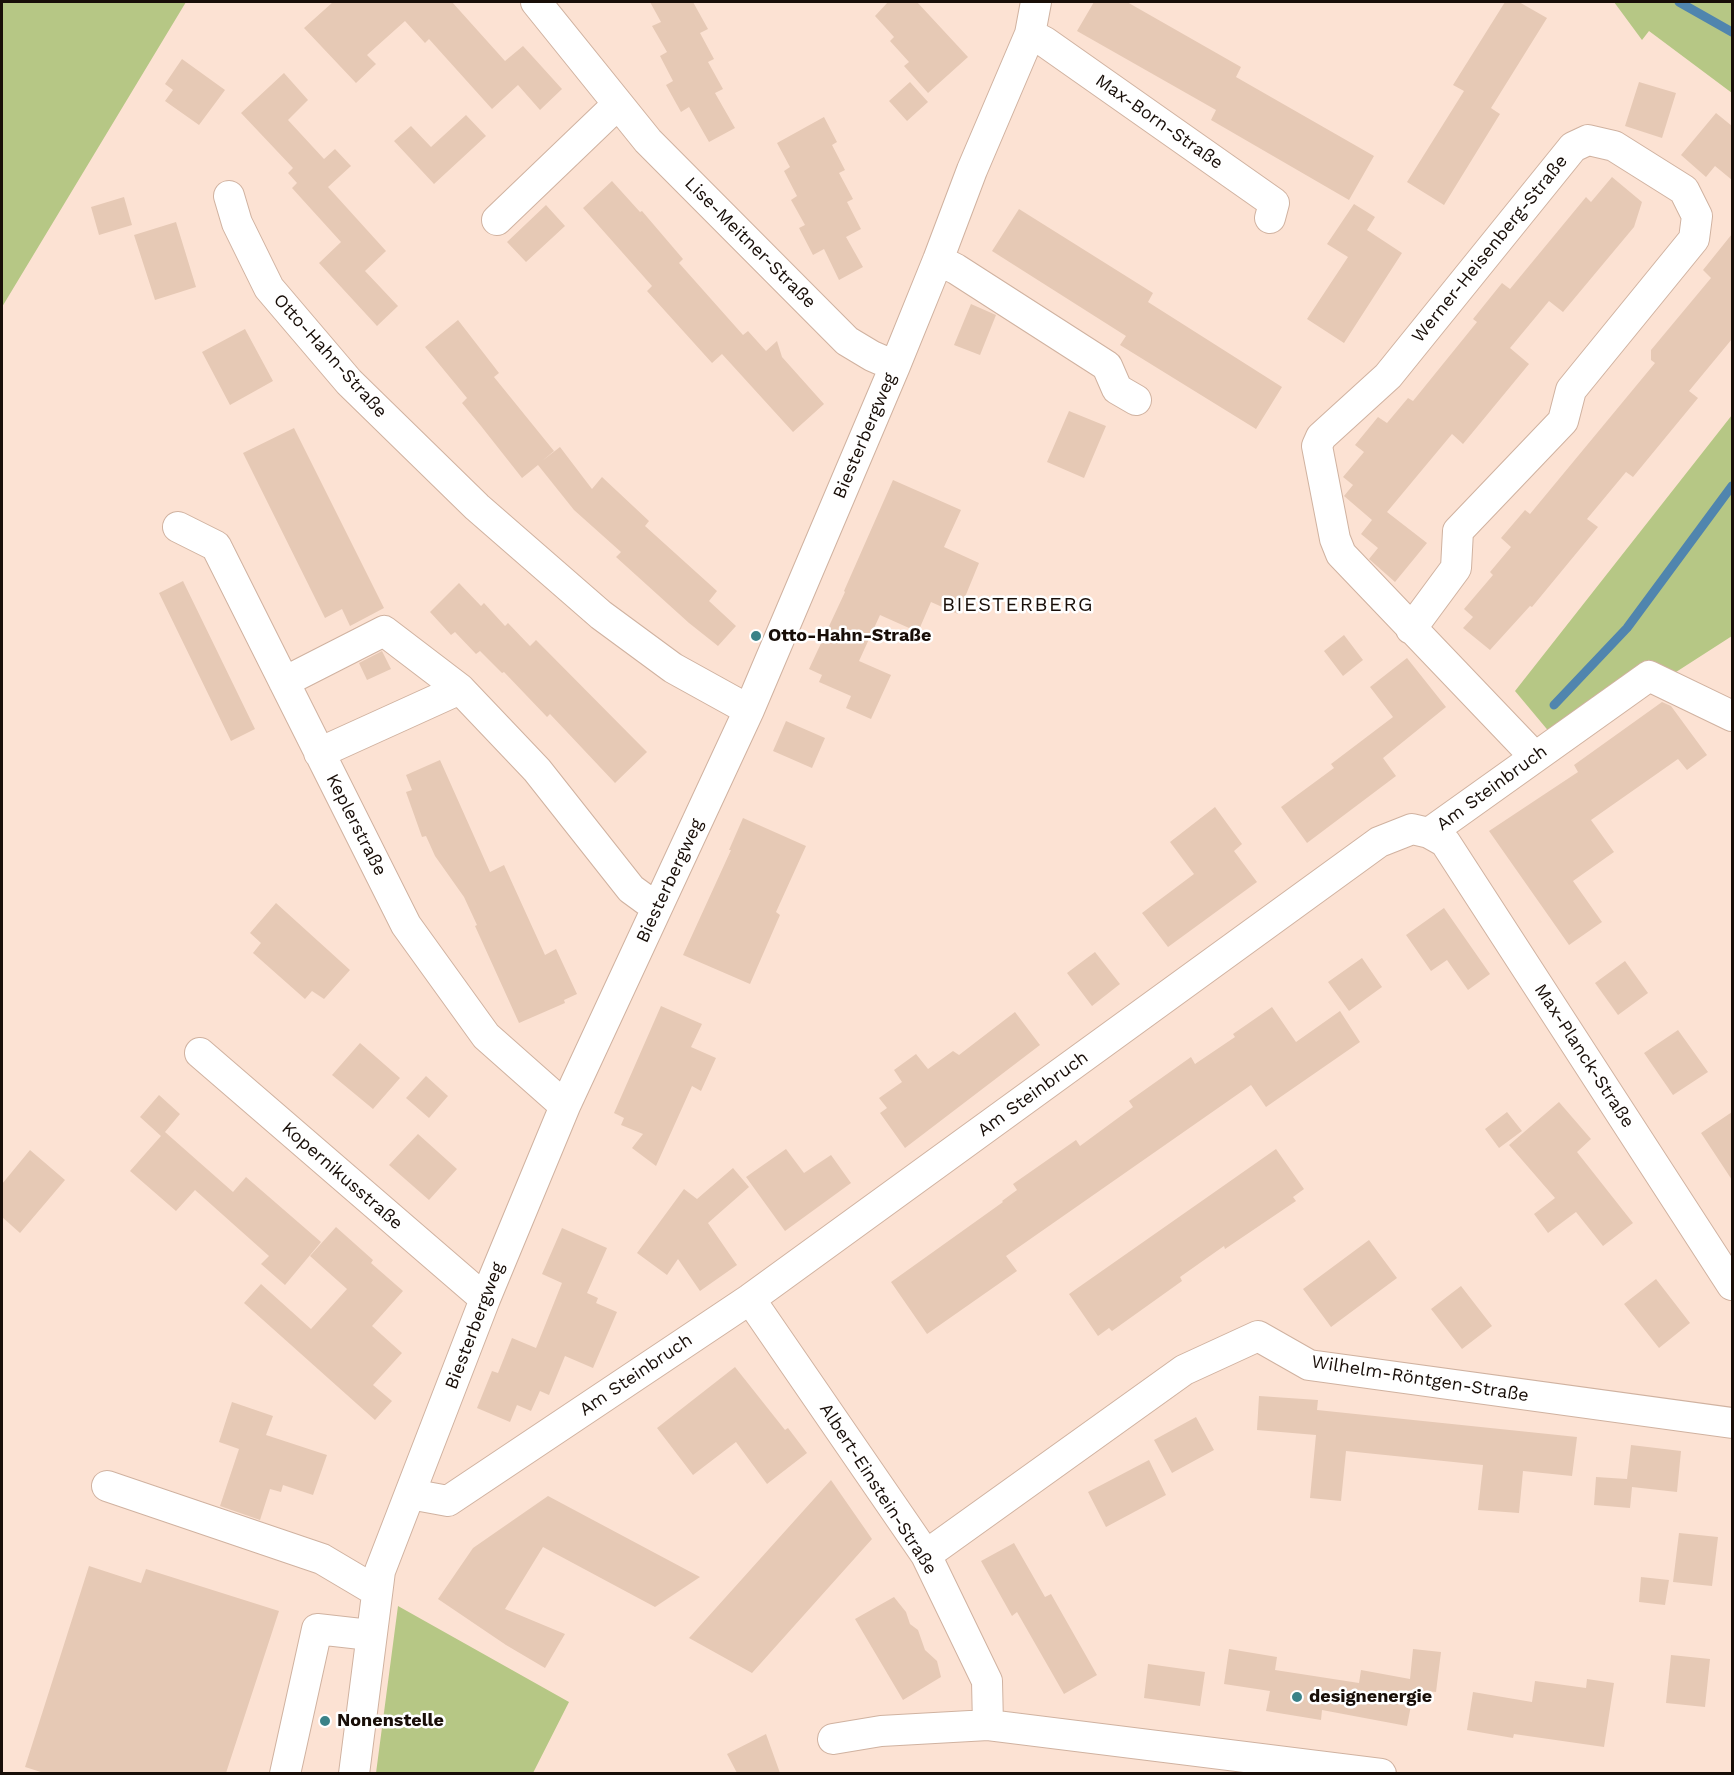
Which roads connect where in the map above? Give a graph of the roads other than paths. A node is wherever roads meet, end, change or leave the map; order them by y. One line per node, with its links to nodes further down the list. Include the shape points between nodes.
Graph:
1 (536, 2): 3 (street, Lise-Meitner-Straße)
2 (1030, 11): 5 (street, Max-Born-Straße, via 1045,42 1274,203); 7 (street, Biesterbergweg)
3 (618, 104): 6 (street); 8 (street, Lise-Meitner-Straße, via 648,141 847,341)
4 (229, 196): 14 (street, Otto-Hahn-Straße, via 237,223 269,288 349,382 477,507 601,615 674,668)
5 (1270, 218)
6 (497, 220)
7 (938, 260): 8 (street, Biesterbergweg); 9 (street, via 1107,366)
8 (895, 366): 14 (street, Biesterbergweg)
9 (1127, 395)
10 (178, 527): 12 (street, Keplerstraße, via 216,546)
11 (1411, 629): 11 (street, Werner-Heisenberg-Straße, via 1341,554 1317,446 1321,437 1388,376 1573,147 1588,140 1614,146 1684,190 1697,216 1694,240 1571,390 1563,421 1458,531 1456,568); 17 (street, Werner-Heisenberg-Straße)
12 (284, 682): 13 (street, via 384,631); 16 (street, Keplerstraße)
13 (460, 689): 16 (street); 19 (street, via 537,770 631,889)
14 (749, 710): 19 (street, Biesterbergweg)
15 (1732, 716): 17 (street, Am Steinbruch, via 1649,676)
16 (319, 753): 21 (street, Keplerstraße, via 406,925 486,1036)
17 (1535, 757): 18 (street, Am Steinbruch)
18 (1430, 833): 22 (street, Max-Planck-Straße, via 1445,842); 24 (street, Am Steinbruch, via 1412,829 1379,842)
19 (657, 908): 21 (street, Biesterbergweg)
20 (200, 1053): 23 (street, Kopernikusstraße)
21 (565, 1106): 23 (street, Biesterbergweg)
22 (1732, 1285)
23 (484, 1299): 27 (street, Biesterbergweg)
24 (750, 1299): 27 (street, Am Steinbruch, via 448,1501); 28 (street, Albert-Einstein-Straße)
25 (1732, 1423): 28 (street, Wilhelm-Röntgen-Straße, via 1309,1365 1258,1336 1184,1370)
26 (107, 1486): 29 (street, via 322,1559)
27 (410, 1494): 29 (street, Biesterbergweg, via 380,1570)
28 (926, 1555): 31 (street, Albert-Einstein-Straße, via 987,1681)
29 (376, 1592): 30 (street, Biesterbergweg)
30 (370, 1635): 33 (street, via 317,1629); 34 (street, Biesterbergweg)
31 (988, 1725): 32 (street, via 880,1731); 35 (street)
32 (833, 1739)
33 (285, 1773)
34 (354, 1773)
35 (1381, 1773)

